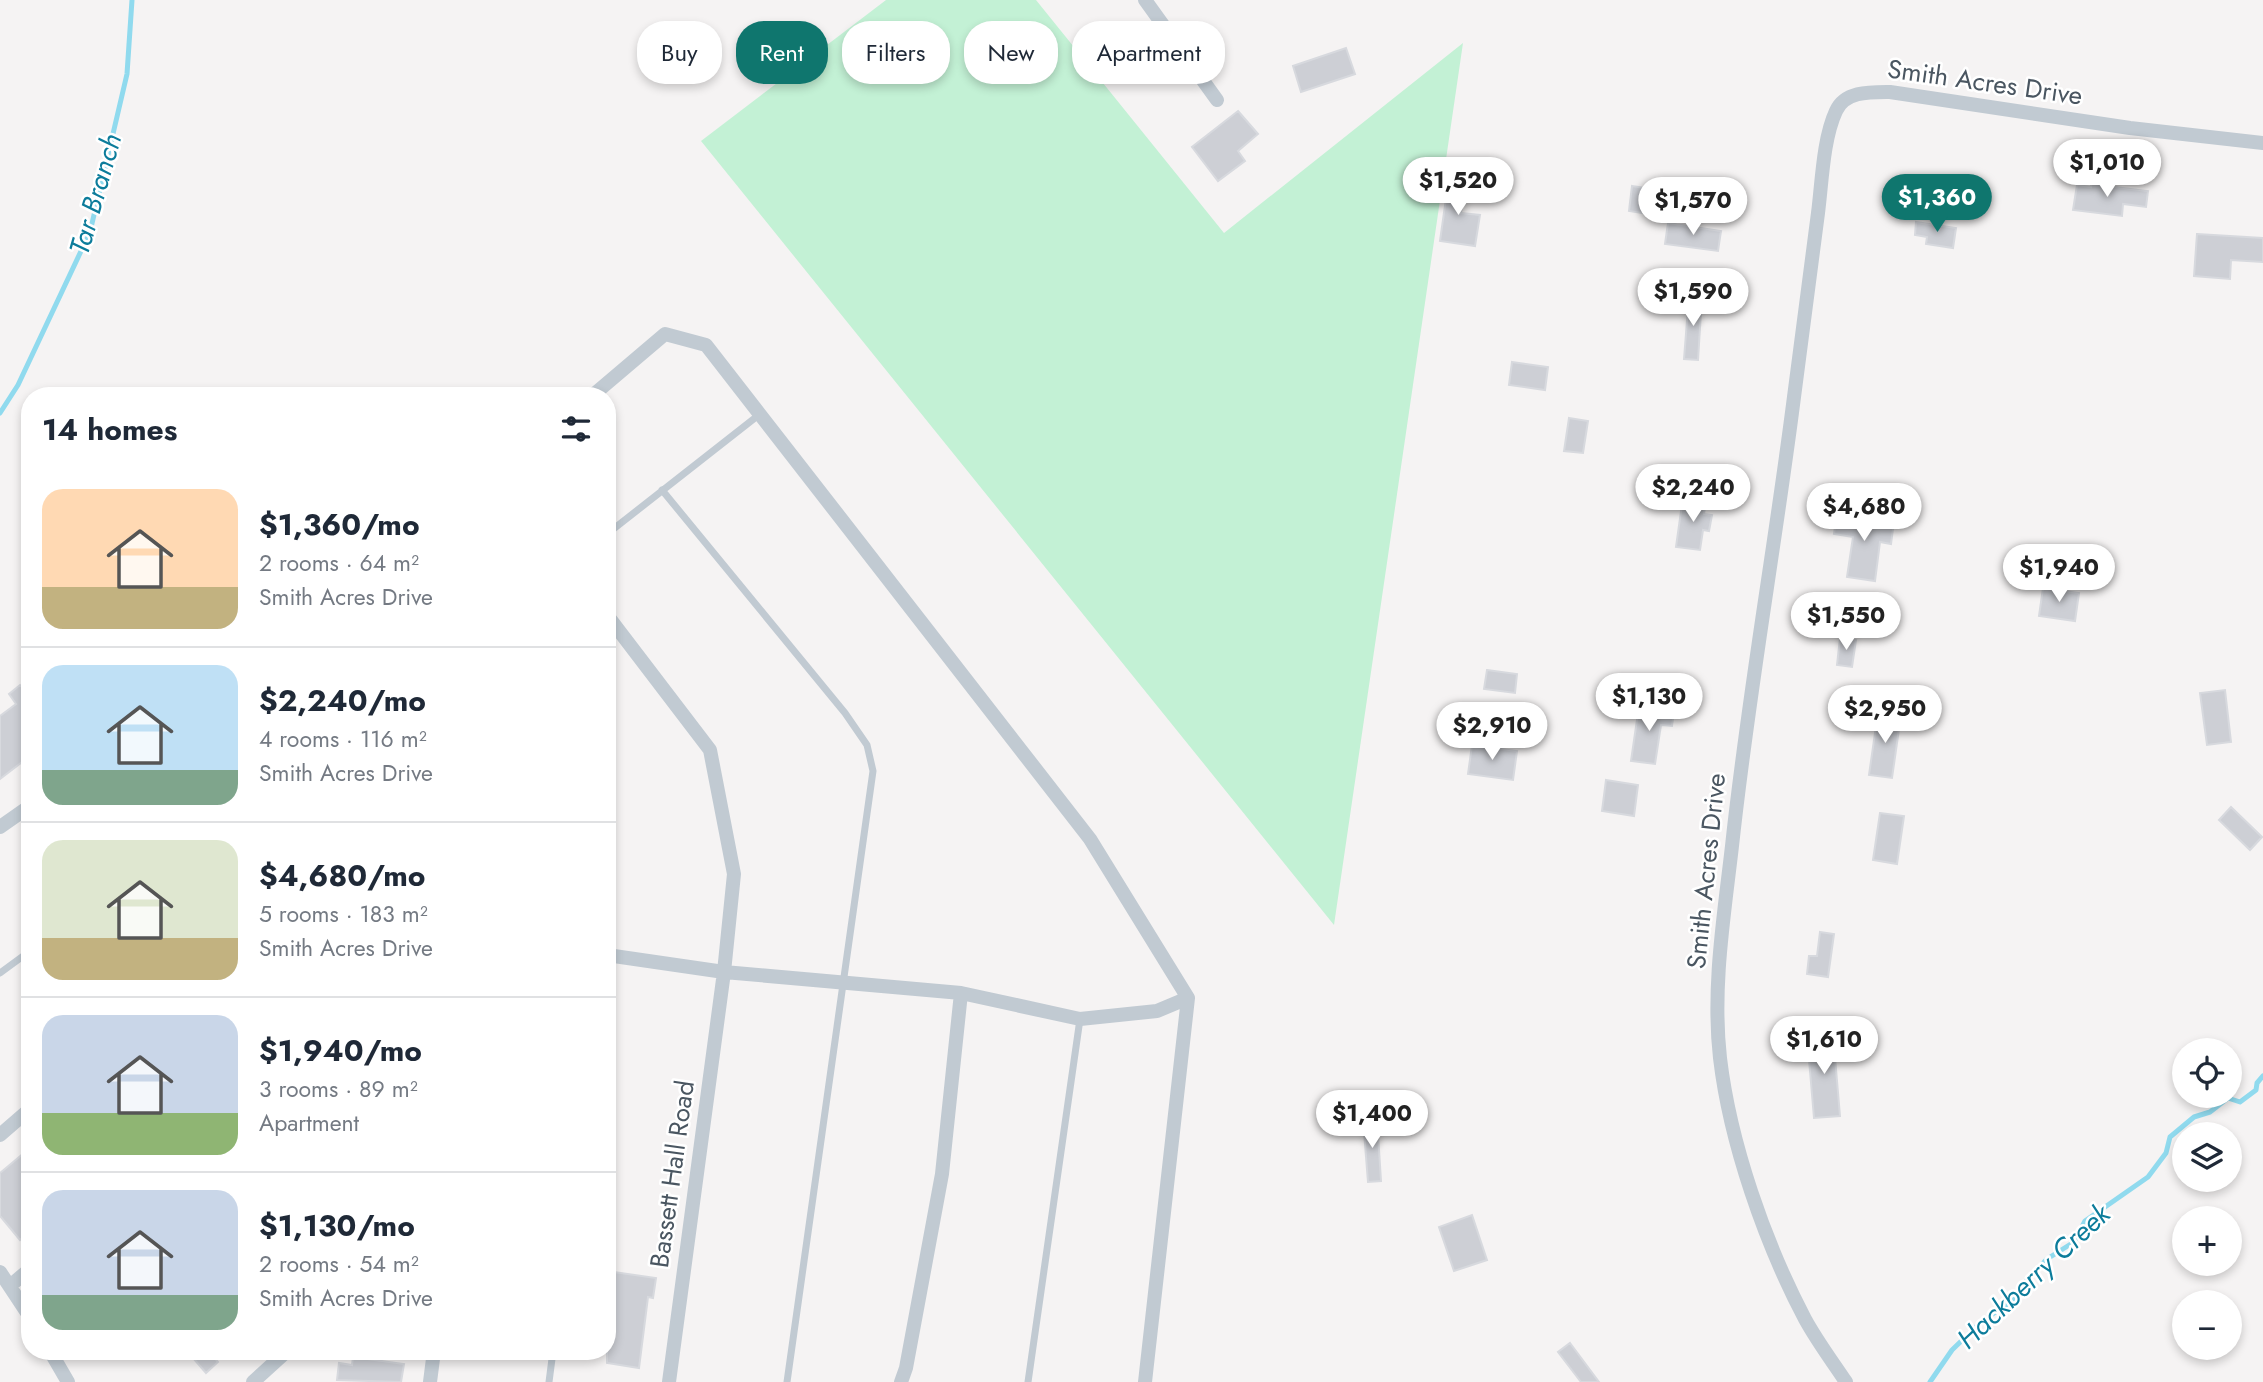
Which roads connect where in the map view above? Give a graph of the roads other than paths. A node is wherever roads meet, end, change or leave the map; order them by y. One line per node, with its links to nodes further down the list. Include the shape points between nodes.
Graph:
1 (1145, 0): 2 (street)
2 (1217, 100)
3 (2263, 143): 38 (street, Smith Acres Drive, via 1890,92 1856,94 1841,101 1835,113 1737,794 1718,1018 1726,1090 1756,1202 1806,1321)
4 (603, 387): 5 (street, via 665,334 706,345)
5 (760, 414): 6 (lane); 17 (street, via 1090,839)
6 (662, 490): 7 (lane); 15 (lane, via 867,745 873,771)
7 (616, 527)
8 (616, 627): 13 (street, Bassett Hall Road, via 710,750 734,874)
9 (21, 812): 10 (street)
10 (0, 827)
11 (616, 957): 13 (street)
12 (21, 958): 14 (lane)
13 (724, 972): 15 (street); 33 (street, Bassett Hall Road)
14 (0, 973)
15 (844, 983): 16 (street); 34 (lane)
16 (961, 993): 18 (street); 35 (street, via 942,1174)
17 (1188, 998): 18 (street, via 1157,1011); 37 (street)
18 (1080, 1018): 36 (lane)
19 (21, 1116): 20 (street)
20 (0, 1135)
21 (0, 1272): 23 (street)
22 (21, 1277): 23 (street)
23 (11, 1286): 24 (street)
24 (21, 1302)
25 (55, 1360): 29 (street)
26 (277, 1360): 30 (street)
27 (433, 1360): 31 (street)
28 (552, 1360): 32 (lane)
29 (68, 1382)
30 (253, 1382)
31 (430, 1382)
32 (549, 1382)
33 (668, 1382)
34 (787, 1382)
35 (901, 1382)
36 (1028, 1382)
37 (1146, 1382)
38 (1846, 1382)

